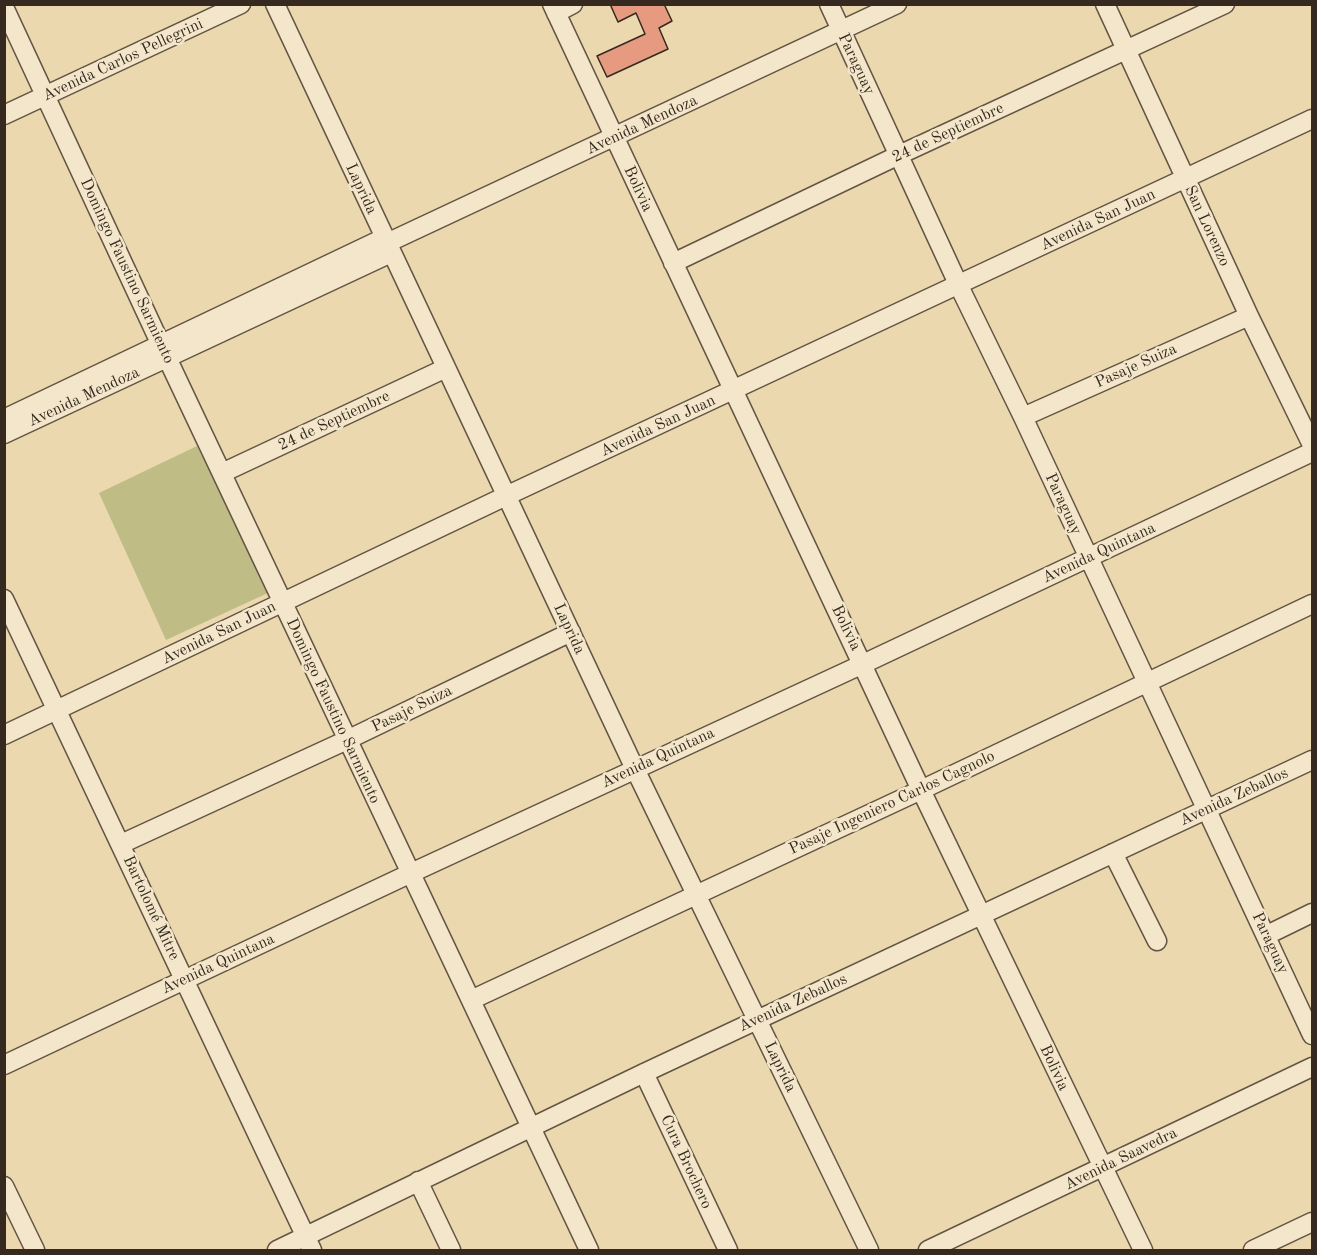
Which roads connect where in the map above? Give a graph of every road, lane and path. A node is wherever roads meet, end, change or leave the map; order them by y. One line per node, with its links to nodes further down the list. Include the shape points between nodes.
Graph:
1 (241, 4): 12 (street, Avenida Carlos Pellegrini)
2 (275, 4): 18 (street, Laprida)
3 (573, 4): 9 (street)
4 (829, 4): 10 (street, Paraguay)
5 (897, 4): 10 (street, Avenida Mendoza)
6 (1105, 4): 11 (street, San Lorenzo)
7 (1225, 4): 11 (street, 24 de Septiembre)
8 (4, 8): 12 (street, Domingo Faustino Sarmiento)
9 (554, 9): 15 (street, Bolivia)
10 (841, 31): 15 (street, Avenida Mendoza); 16 (street, Paraguay)
11 (1126, 51): 16 (street, 24 de Septiembre); 17 (street, San Lorenzo)
12 (46, 96): 13 (street, Avenida Carlos Pellegrini); 22 (street, Domingo Faustino Sarmiento)
13 (4, 115)
14 (1312, 119): 17 (street, Avenida San Juan)
15 (614, 138): 18 (street, Avenida Mendoza); 19 (street, Bolivia)
16 (899, 155): 19 (street, 24 de Septiembre); 20 (street, Paraguay)
17 (1186, 179): 20 (street, Avenida San Juan); 21 (street, San Lorenzo)
18 (387, 245): 22 (street, Avenida Mendoza); 23 (street, Laprida)
19 (673, 263): 24 (street, Bolivia)
20 (959, 286): 24 (street, Avenida San Juan); 25 (street, Paraguay)
21 (1249, 316): 25 (street, Pasaje Suiza); 28 (street, San Lorenzo)
22 (164, 351): 26 (street, Avenida Mendoza); 27 (street, Avenida Mendoza); 30 (street, Domingo Faustino Sarmiento)
23 (446, 368): 30 (street, 24 de Septiembre); 31 (street, Laprida)
24 (732, 392): 31 (street, Avenida San Juan); 37 (street, Bolivia)
25 (1023, 417): 32 (street, Paraguay)
26 (4, 418)
27 (4, 434)
28 (1312, 445)
29 (1312, 452): 32 (street, Avenida Quintana)
30 (222, 473): 34 (street, Domingo Faustino Sarmiento)
31 (506, 496): 34 (street, Avenida San Juan); 36 (street, Laprida)
32 (1088, 558): 37 (street, Avenida Quintana); 38 (street, Paraguay)
33 (4, 598): 39 (street, Bartolomé Mitre)
34 (282, 603): 39 (street, Avenida San Juan); 41 (street, Domingo Faustino Sarmiento)
35 (1312, 604): 38 (street, Pasaje Ingeniero Carlos Cagnolo)
36 (571, 632): 41 (street, Pasaje Suiza); 43 (street, Laprida)
37 (863, 664): 43 (street, Avenida Quintana); 44 (street, Bolivia)
38 (1147, 683): 44 (street, Pasaje Ingeniero Carlos Cagnolo); 45 (street, Paraguay)
39 (58, 710): 40 (street, Avenida San Juan); 46 (street, Bartolomé Mitre)
40 (4, 735)
41 (347, 740): 46 (street, Pasaje Suiza); 48 (street, Domingo Faustino Sarmiento)
42 (1312, 760): 45 (street, Avenida Zeballos)
43 (635, 769): 48 (street, Avenida Quintana); 49 (street, Laprida)
44 (921, 790): 49 (street, Pasaje Ingeniero Carlos Cagnolo); 51 (street, Bolivia)
45 (1208, 810): 47 (street, Avenida Zeballos); 52 (street, Paraguay)
46 (121, 844): 54 (street, Bartolomé Mitre)
47 (1113, 853): 51 (street, Avenida Zeballos); 53 (street)
48 (410, 874): 54 (street, Avenida Quintana); 55 (street, Domingo Faustino Sarmiento)
49 (695, 894): 55 (street, Pasaje Ingeniero Carlos Cagnolo); 56 (street, Laprida)
50 (1312, 913): 52 (street)
51 (981, 915): 56 (street, Avenida Zeballos); 62 (street, Bolivia)
52 (1266, 935): 57 (street, Paraguay)
53 (1157, 941)
54 (185, 979): 58 (street, Avenida Quintana); 66 (street, Bartolomé Mitre)
55 (471, 1000): 61 (street, Domingo Faustino Sarmiento)
56 (757, 1020): 60 (street, Avenida Zeballos); 72 (street, Laprida)
57 (1312, 1035)
58 (4, 1065)
59 (1312, 1067): 62 (street, Avenida Saavedra)
60 (644, 1073): 61 (street, Avenida Zeballos); 71 (street, Cura Brochero)
61 (531, 1127): 63 (street, Avenida Zeballos); 70 (street, Domingo Faustino Sarmiento)
62 (1102, 1169): 73 (street, Avenida Saavedra); 74 (street, Bolivia)
63 (418, 1181): 66 (street, Avenida Zeballos); 69 (street)
64 (4, 1186): 67 (street)
65 (1312, 1222): 75 (street)
66 (309, 1244): 68 (street, Avenida Zeballos)
67 (35, 1251)
68 (277, 1251)
69 (451, 1251)
70 (590, 1251)
71 (728, 1251)
72 (869, 1251)
73 (928, 1251)
74 (1143, 1251)
75 (1253, 1251)

